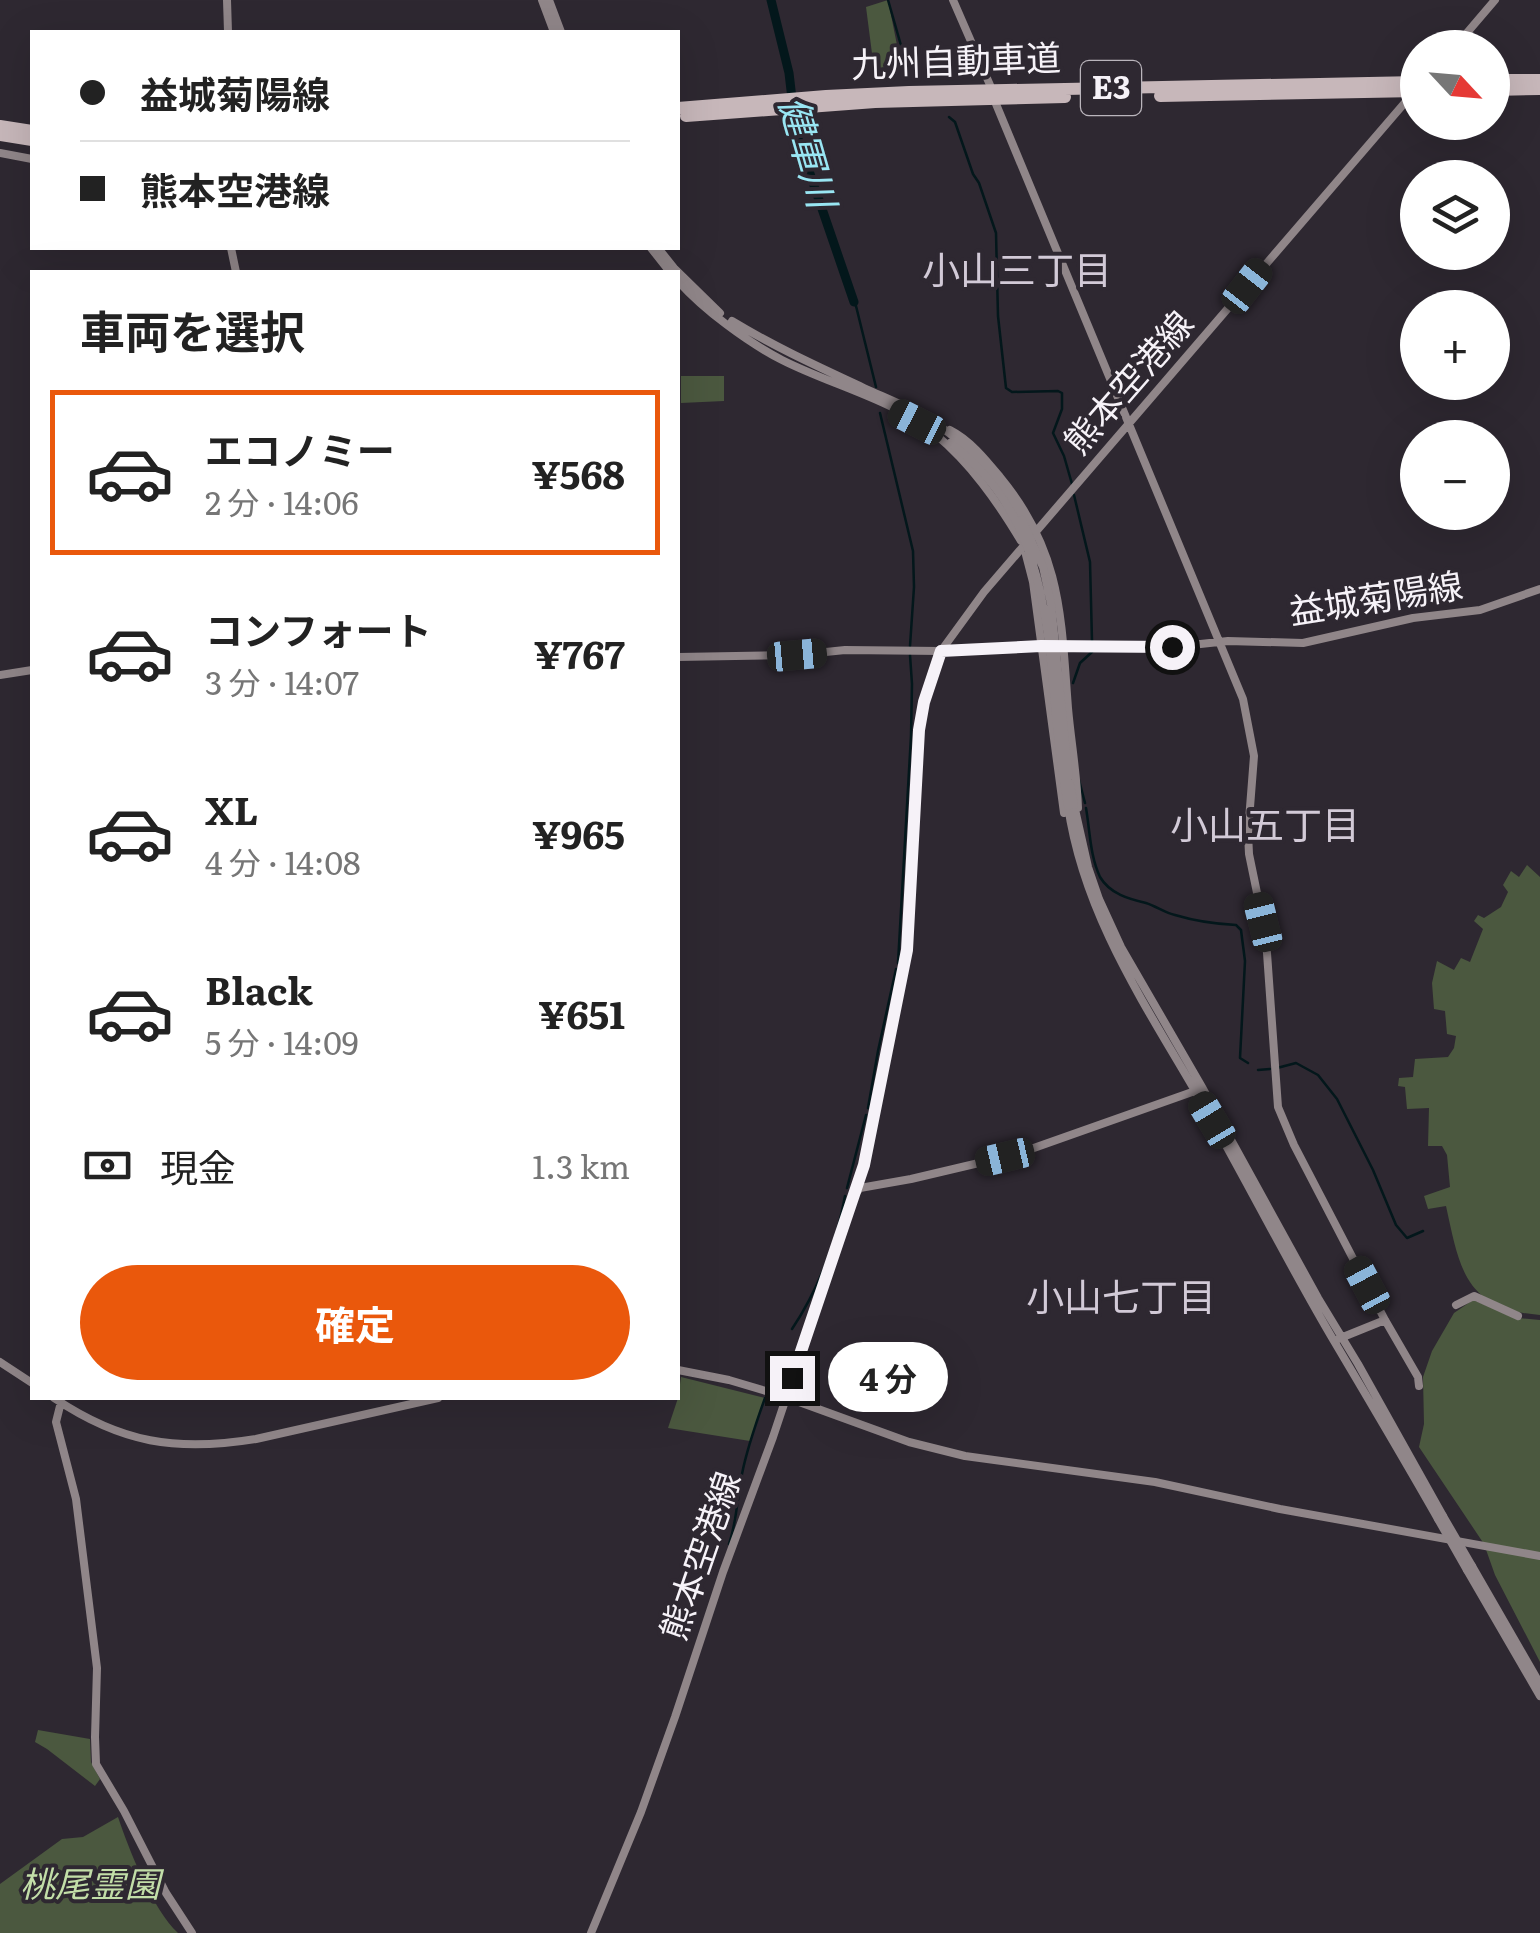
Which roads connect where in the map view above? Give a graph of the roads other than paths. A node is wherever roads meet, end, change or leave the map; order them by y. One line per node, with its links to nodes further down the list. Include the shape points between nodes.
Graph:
1 (227, 0): 5 (main road)
2 (545, 0): 6 (main road)
3 (953, 0): 10 (main road)
4 (1495, 0): 7 (main road)
5 (228, 30)
6 (557, 30)
7 (1469, 30)
8 (1510, 80): 9 (highway)
9 (1540, 80)
10 (990, 85)
11 (1540, 89): 13 (highway)
12 (1400, 90): 14 (highway, 九州自動車道 / E3)
13 (1510, 90)
14 (785, 103): 16 (highway, 九州自動車道 / E3); 18 (highway, 九州自動車道 / E3)
15 (996, 104): 29 (main road)
16 (680, 108)
17 (1400, 108): 29 (main road, 熊本空港線)
18 (680, 116)
19 (0, 126): 20 (highway)
20 (30, 132)
21 (0, 135): 22 (highway)
22 (30, 140)
23 (0, 152): 24 (main road)
24 (30, 159)
25 (657, 250): 26 (main road)
26 (676, 270)
27 (680, 274): 30 (main road, via 734,323 892,400)
28 (680, 283): 30 (main road, via 780,359)
29 (1130, 423): 31 (main road, 熊本空港線); 34 (main road)
30 (938, 431): 31 (main road, via 954,431 980,455); 32 (main road, via 996,499); 41 (main road, bridge, via 995,489 1035,565)
31 (1037, 530): 32 (main road, 熊本空港線); 36 (main road, via 1055,584)
32 (1024, 545): 35 (main road); 37 (main road, 熊本空港線)
33 (1540, 589): 34 (main road, 益城菊陽線, via 1480,610 1303,644)
34 (1220, 642): 36 (main road, 益城菊陽線); 46 (main road, via 1243,699 1254,756 1248,833 1267,952 1278,1107)
35 (1041, 646): 36 (main road, 益城菊陽線); 37 (main road, 益城菊陽線); 41 (main road, via 1064,813)
36 (1064, 646): 41 (main road, via 1078,805)
37 (941, 651): 38 (main road, 益城菊陽線); 43 (main road, 熊本空港線, via 919,730 907,950)
38 (680, 656)
39 (30, 670): 40 (main road)
40 (0, 675)
41 (1073, 821): 42 (main road, via 1121,947)
42 (1198, 1089): 43 (main road, via 1017,1154 860,1188); 47 (main road)
43 (855, 1195): 52 (main road, 熊本空港線)
44 (1456, 1305): 45 (main road, via 1474,1296)
45 (1518, 1316)
46 (1385, 1320): 47 (main road); 51 (main road)
47 (1338, 1339): 56 (main road, bridge)
48 (0, 1362): 50 (main road)
49 (680, 1370): 52 (main road)
50 (30, 1383)
51 (1419, 1386)
52 (787, 1398): 55 (main road, via 965,1456 1156,1482); 60 (main road, 熊本空港線, via 641,1812)
53 (57, 1400): 54 (main road, via 116,1432 163,1444 215,1445); 59 (main road, via 97,1668 96,1764)
54 (429, 1400)
55 (1540, 1556)
56 (1469, 1568): 57 (main road); 58 (main road)
57 (1540, 1684)
58 (1540, 1696)
59 (192, 1933)
60 (591, 1933)

